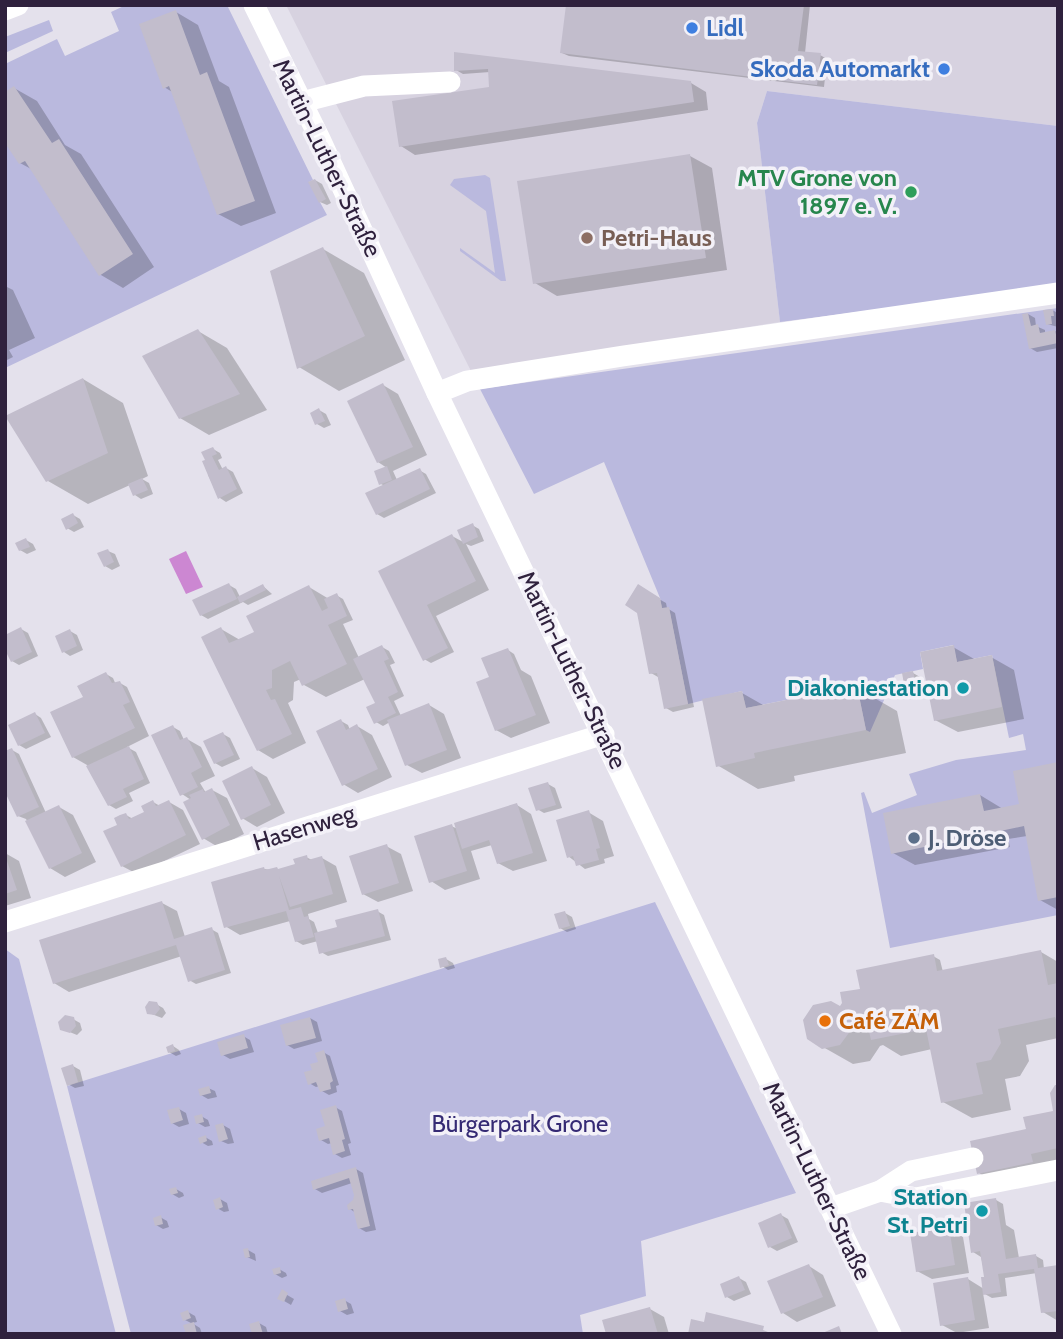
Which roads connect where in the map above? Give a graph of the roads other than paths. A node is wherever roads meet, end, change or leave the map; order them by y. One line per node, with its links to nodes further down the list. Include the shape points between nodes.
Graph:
1 (18, 5): 3 (street)
2 (254, 5): 5 (street, Martin-Luther-Straße)
3 (5, 10)
4 (450, 82): 5 (street, via 364,86)
5 (302, 102): 7 (street, Martin-Luther-Straße)
6 (1058, 293): 7 (street, via 467,381)
7 (437, 393): 8 (street, Martin-Luther-Straße)
8 (604, 734): 9 (street, Hasenweg); 13 (street, Martin-Luther-Straße)
9 (5, 922)
10 (972, 1158): 12 (street, via 911,1171)
11 (1058, 1170): 12 (street, via 916,1198)
12 (880, 1191): 13 (street)
13 (831, 1208): 14 (street, Martin-Luther-Straße)
14 (891, 1334)

